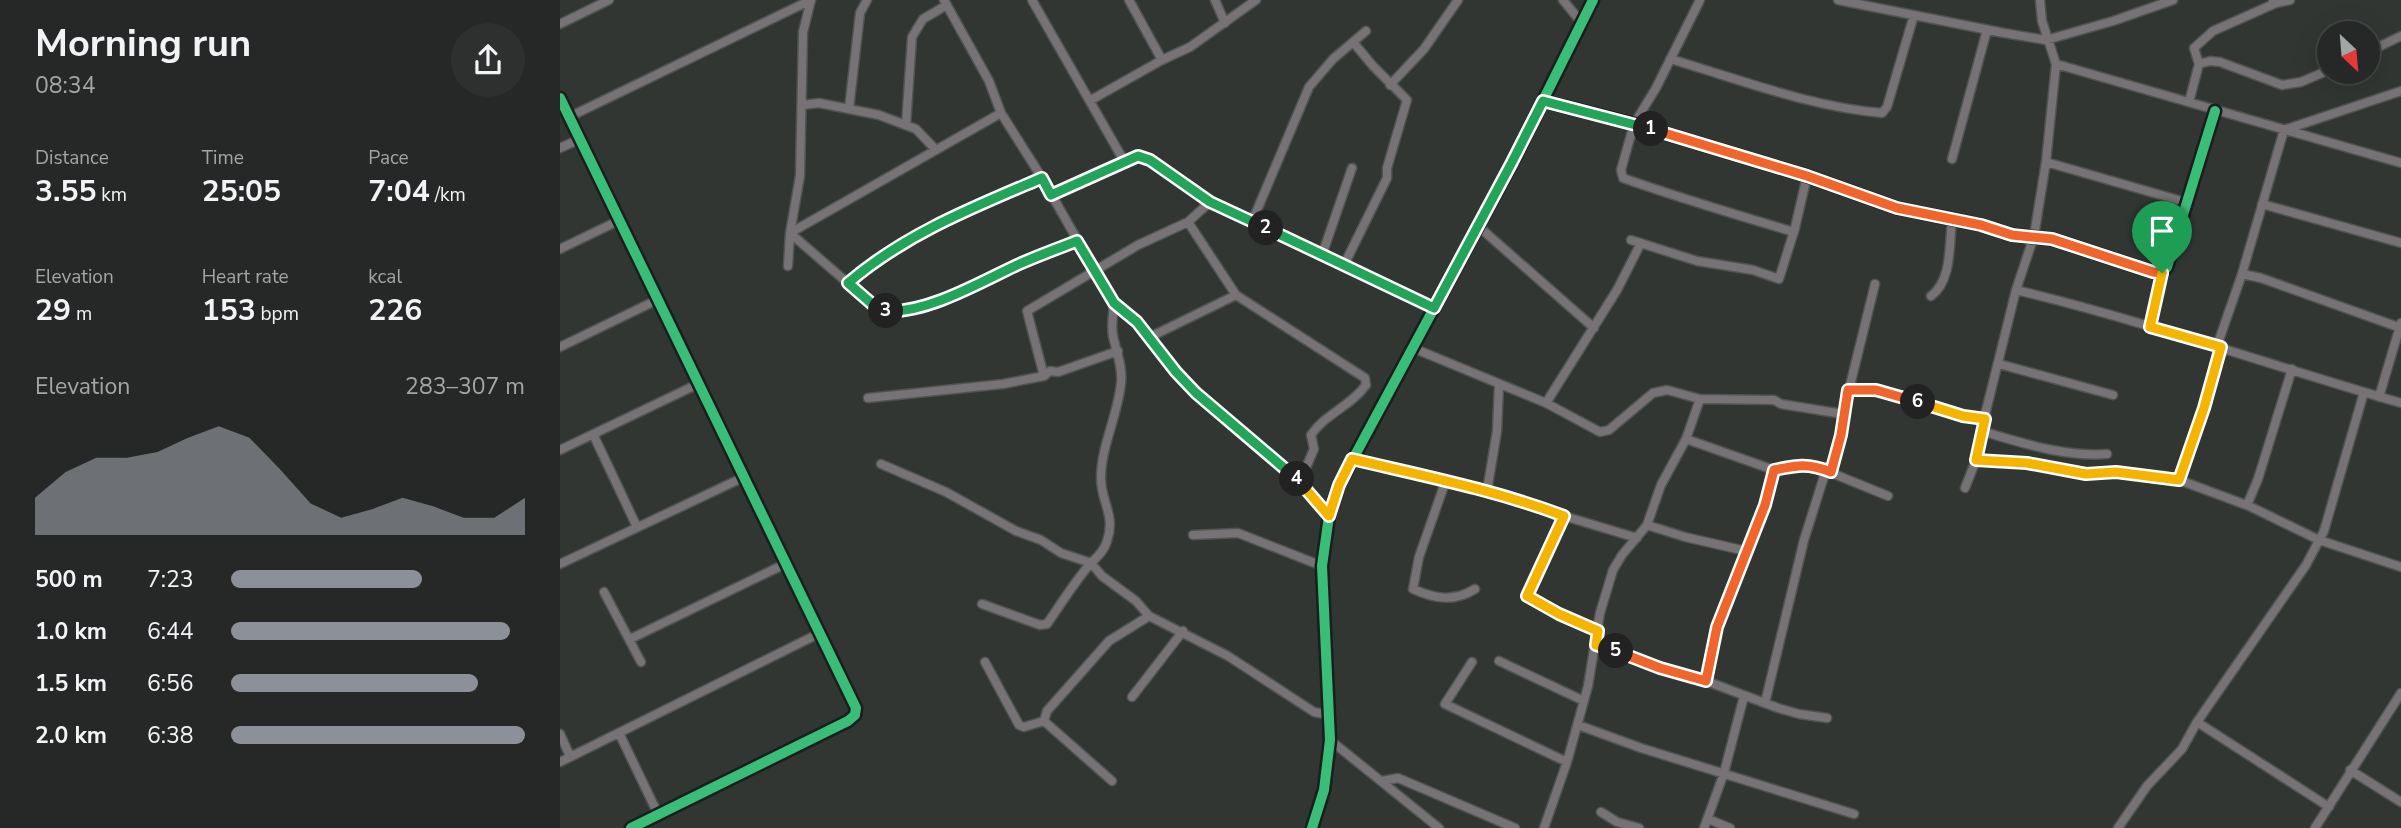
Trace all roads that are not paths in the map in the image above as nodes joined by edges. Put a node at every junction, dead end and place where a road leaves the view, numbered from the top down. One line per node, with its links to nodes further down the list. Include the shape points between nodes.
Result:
1 (609, 0): 21 (street)
2 (811, 0): 39 (street, via 803,32); 43 (street)
3 (867, 0): 40 (street, via 860,13)
4 (1032, 0): 36 (street)
5 (1129, 0): 29 (street)
6 (1215, 0): 20 (street)
7 (1256, 0): 20 (street)
8 (1458, 0): 33 (street, via 1424,50)
9 (1564, 0): 19 (street)
10 (1593, 0): 19 (street)
11 (1700, 0): 28 (street)
12 (1838, 0): 18 (street)
13 (2040, 0): 25 (street)
14 (2172, 0): 25 (street)
15 (2290, 0): 16 (street)
16 (2274, 1): 31 (street, via 2213,31 2194,48)
17 (946, 2): 42 (street); 45 (street, via 923,19 912,37)
18 (1914, 15): 22 (street); 28 (street, via 1882,113 1815,101)
19 (1581, 22): 37 (street)
20 (1225, 23): 29 (street)
21 (560, 24)
22 (1987, 30): 25 (street); 50 (street)
23 (1366, 31): 26 (street)
24 (2401, 36): 27 (street)
25 (2046, 40): 30 (street)
26 (1353, 42): 33 (street); 64 (street, via 1309,88)
27 (2380, 46)
28 (1670, 59): 44 (street)
29 (1162, 60): 36 (street)
30 (2056, 64): 38 (street); 52 (street)
31 (2199, 64): 32 (street, via 2220,62 2282,85); 38 (street)
32 (2317, 75)
33 (1391, 85): 75 (street, via 1407,100 1387,178)
34 (2401, 91): 46 (street)
35 (560, 98): 43 (street)
36 (1091, 100): 51 (street)
37 (1543, 101): 44 (street); 65 (street)
38 (2189, 102): 41 (street)
39 (802, 105): 40 (street, via 819,103); 67 (street, via 800,176)
40 (849, 110): 45 (street)
41 (2215, 111): 46 (street); 59 (street)
42 (1001, 113): 49 (street); 56 (street)
43 (569, 117): 47 (street)
44 (1634, 124): 55 (street); 66 (street, via 1621,170 1623,178)
45 (906, 125): 49 (street)
46 (2284, 130): 53 (street); 60 (street)
47 (580, 139): 48 (street); 61 (street)
48 (560, 148)
49 (935, 149): 67 (street)
50 (1952, 159)
51 (1124, 161): 57 (street); 58 (street, via 1145,157)
52 (2046, 162): 59 (street); 68 (street)
53 (2401, 163)
54 (1352, 168): 74 (street)
55 (1807, 176): 62 (street, via 1897,208); 66 (street)
56 (1042, 178): 57 (street); 80 (street, via 932,225)
57 (1051, 195): 70 (street)
58 (1210, 202): 63 (street); 64 (street)
59 (2185, 202): 78 (street)
60 (2262, 204): 72 (street); 79 (street)
61 (620, 220): 73 (street); 85 (street)
62 (1952, 221): 68 (street); 84 (street, via 1944,278 1940,290)
63 (1188, 222): 77 (street); 83 (street)
64 (1252, 222): 74 (street)
65 (1478, 226): 87 (street); 89 (street)
66 (1794, 232): 71 (street, via 1779,279)
67 (790, 233): 76 (street); 80 (street)
68 (2034, 236): 78 (street); 82 (street)
69 (1630, 240): 71 (street)
70 (1077, 241): 77 (street); 80 (street, via 952,296 899,311 879,310)
71 (1641, 243): 89 (street)
72 (2401, 243)
73 (560, 249)
74 (1322, 255): 75 (street)
75 (1344, 265): 87 (street)
76 (788, 266)
77 (1095, 272): 86 (street); 98 (street, via 1027,311)
78 (2162, 273): 90 (street)
79 (2242, 274): 88 (street); 92 (street)
80 (848, 283)
81 (1875, 284): 101 (street)
82 (2016, 290): 90 (street); 96 (street)
83 (1236, 295): 91 (street); 124 (street, via 1365,378 1360,393 1317,425 1311,435 1314,449)
84 (1931, 296)
85 (659, 299): 93 (street); 99 (street)
86 (1114, 303): 91 (street); 95 (street, via 1112,334)
87 (1434, 308): 94 (street)
88 (2400, 326): 104 (street)
89 (1594, 327): 107 (street)
90 (2150, 327): 92 (street)
91 (1150, 337): 124 (street, via 1196,393)
92 (2219, 346): 97 (street); 123 (street)
93 (560, 347)
94 (1413, 348): 100 (street); 116 (street)
95 (1118, 351): 98 (street); 137 (street, via 1121,383 1101,479 1111,525 1102,553)
96 (1999, 364): 103 (street); 110 (street)
97 (2292, 369): 102 (street); 128 (street)
98 (1044, 376): 105 (street)
99 (698, 384): 112 (street); 121 (street)
100 (1499, 384): 107 (street); 126 (street)
101 (1848, 390): 109 (street); 110 (street, via 1876,390)
102 (2364, 392): 104 (street); 135 (street)
103 (2113, 396)
104 (2379, 397): 108 (street)
105 (868, 398)
106 (1700, 399): 107 (street, via 1661,390 1600,432); 109 (street, via 1774,400); 113 (street)
107 (1546, 403)
108 (2401, 403)
109 (1843, 414): 120 (street)
110 (1985, 419): 111 (street)
111 (1981, 431): 115 (street, via 2046,450); 117 (street)
112 (593, 434): 114 (street); 132 (street)
113 (1686, 439): 119 (street); 131 (street, via 1661,485)
114 (560, 450)
115 (2107, 454)
116 (1352, 459): 122 (street); 129 (street)
117 (1976, 460): 123 (street); 125 (street)
118 (881, 464): 137 (street, via 946,492 1061,553)
119 (1774, 470): 120 (street, via 1800,464); 136 (street)
120 (1828, 471): 127 (street); 160 (street, via 1804,540)
121 (744, 477): 132 (street); 139 (street)
122 (1446, 480): 126 (street); 142 (street, via 1419,557 1413,589 1454,598)
123 (2179, 480): 128 (street)
124 (1300, 482): 129 (street)
125 (1965, 488)
126 (1487, 491): 130 (street)
127 (1888, 496)
128 (2247, 506): 135 (street)
129 (1329, 516): 140 (street)
130 (1564, 516): 134 (street); 147 (street, via 1527,596)
131 (1647, 525): 134 (street); 136 (street)
132 (637, 527): 138 (street)
133 (1193, 535): 140 (street, via 1238,533)
134 (1637, 538): 147 (street, via 1612,570)
135 (2319, 541): 141 (street); 164 (street)
136 (1746, 551): 155 (street, via 1717,627)
137 (1091, 563): 144 (street, via 1047,624); 145 (street)
138 (560, 564)
139 (785, 564): 148 (street); 149 (street)
140 (1322, 566): 161 (street)
141 (2401, 567)
142 (1475, 589)
143 (604, 592): 149 (street)
144 (982, 604)
145 (1149, 616): 146 (street); 163 (street, via 1109,641 1047,711)
146 (1183, 631): 158 (street); 161 (street, via 1314,712)
147 (1598, 631): 150 (street)
148 (820, 634): 166 (street); 179 (street, via 856,708 855,715)
149 (629, 639): 152 (street)
150 (1596, 645): 155 (street); 159 (street)
151 (1499, 661): 159 (street)
152 (641, 662)
153 (985, 662): 163 (street, via 1019,724 1024,727)
154 (1472, 662): 171 (street, via 1446,704)
155 (1706, 681): 157 (street)
156 (2401, 693): 172 (street)
157 (1745, 696): 160 (street); 173 (street)
158 (1132, 697)
159 (1584, 701): 165 (street)
160 (1765, 703): 162 (street)
161 (1329, 715): 168 (street)
162 (1827, 718)
163 (1044, 721): 174 (street)
164 (2197, 722): 177 (street); 190 (street, via 2182,749 2147,786)
165 (1578, 725): 171 (street); 173 (street)
166 (619, 733): 169 (street); 179 (street)
167 (560, 734): 169 (street)
168 (1330, 740): 175 (street); 183 (street, via 1324,790)
169 (570, 756): 170 (street)
170 (560, 762)
171 (1567, 762): 186 (street)
172 (2350, 770): 176 (street); 177 (street)
173 (1724, 773): 180 (street); 181 (street)
174 (1112, 781)
175 (1382, 781): 184 (street); 185 (street, via 1398,778)
176 (2401, 802)
177 (2329, 807): 191 (street)
178 (1601, 812): 187 (street)
179 (658, 814): 182 (street)
180 (1853, 814)
181 (1708, 819): 188 (street); 189 (street)
182 (631, 828)
183 (1312, 828)
184 (1439, 828)
185 (1515, 828)
186 (1544, 828)
187 (1639, 828)
188 (1704, 828)
189 (1730, 828)
190 (2118, 828)
191 (2315, 828)

